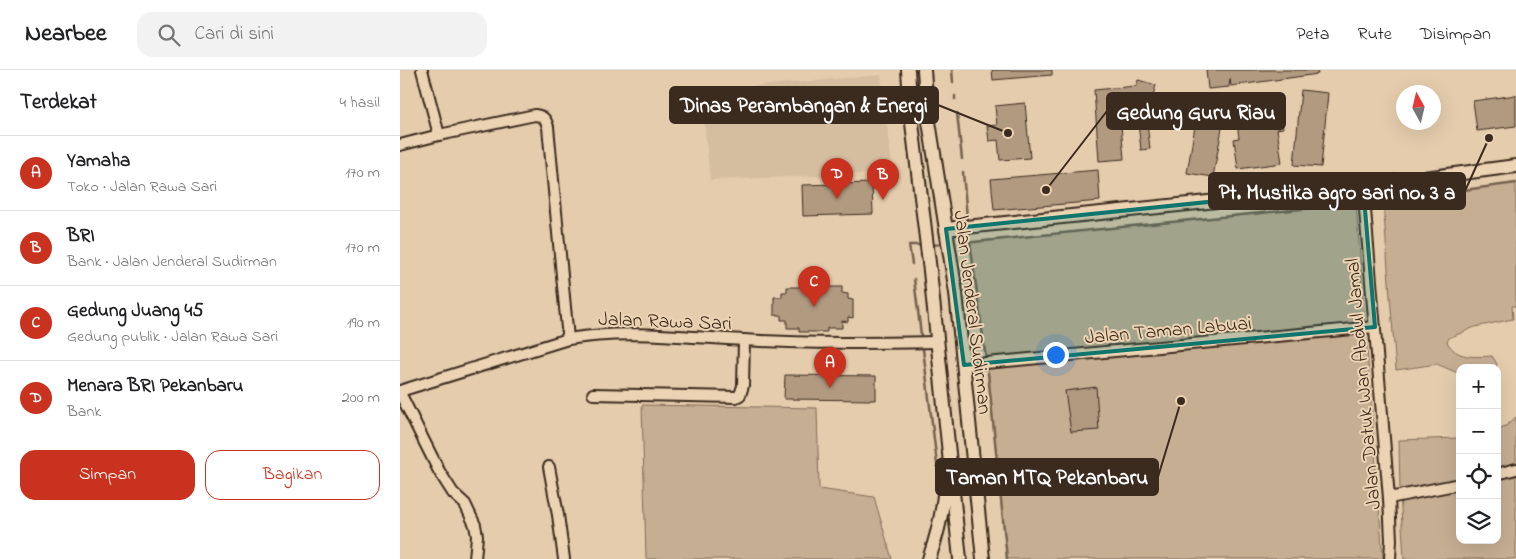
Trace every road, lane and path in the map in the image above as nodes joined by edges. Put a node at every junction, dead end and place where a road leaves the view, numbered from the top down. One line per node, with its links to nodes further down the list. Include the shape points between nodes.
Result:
1 (422, 70): 4 (street)
2 (908, 70): 12 (main road, Jalan Jenderal Sudirman)
3 (924, 70): 8 (main road, Jalan Jenderal Sudirman)
4 (439, 135): 5 (street); 10 (street, via 535,115 544,118 548,127)
5 (400, 145)
6 (1516, 166): 7 (main road)
7 (1363, 186): 8 (main road); 9 (street, Jalan Datuk Wan Abdul Jamal)
8 (946, 229): 13 (main road, Jalan Jenderal Sudirman)
9 (1375, 327): 13 (street, Jalan Taman Labuai); 21 (street, Jalan Datuk Wan Abdul Jamal)
10 (568, 339): 11 (street, Jalan Rawa Sari, via 626,333); 14 (street, Jalan Rawa Sari)
11 (744, 340): 12 (street, Jalan Rawa Sari); 15 (street, via 743,386 736,397)
12 (938, 342): 16 (main road, Jalan Jenderal Sudirman)
13 (964, 366): 26 (main road, Jalan Jenderal Sudirman)
14 (400, 392): 22 (street, via 439,471 465,504 475,525)
15 (593, 394)
16 (948, 435): 24 (main road, via 944,498); 25 (main road, Jalan Jenderal Sudirman)
17 (549, 467): 23 (street)
18 (1516, 469): 19 (street)
19 (1501, 473)
20 (1456, 485): 21 (street)
21 (1389, 498): 27 (street, Jalan Datuk Wan Abdul Jamal)
22 (476, 559)
23 (564, 559)
24 (929, 559)
25 (960, 559)
26 (983, 559)
27 (1390, 559)

